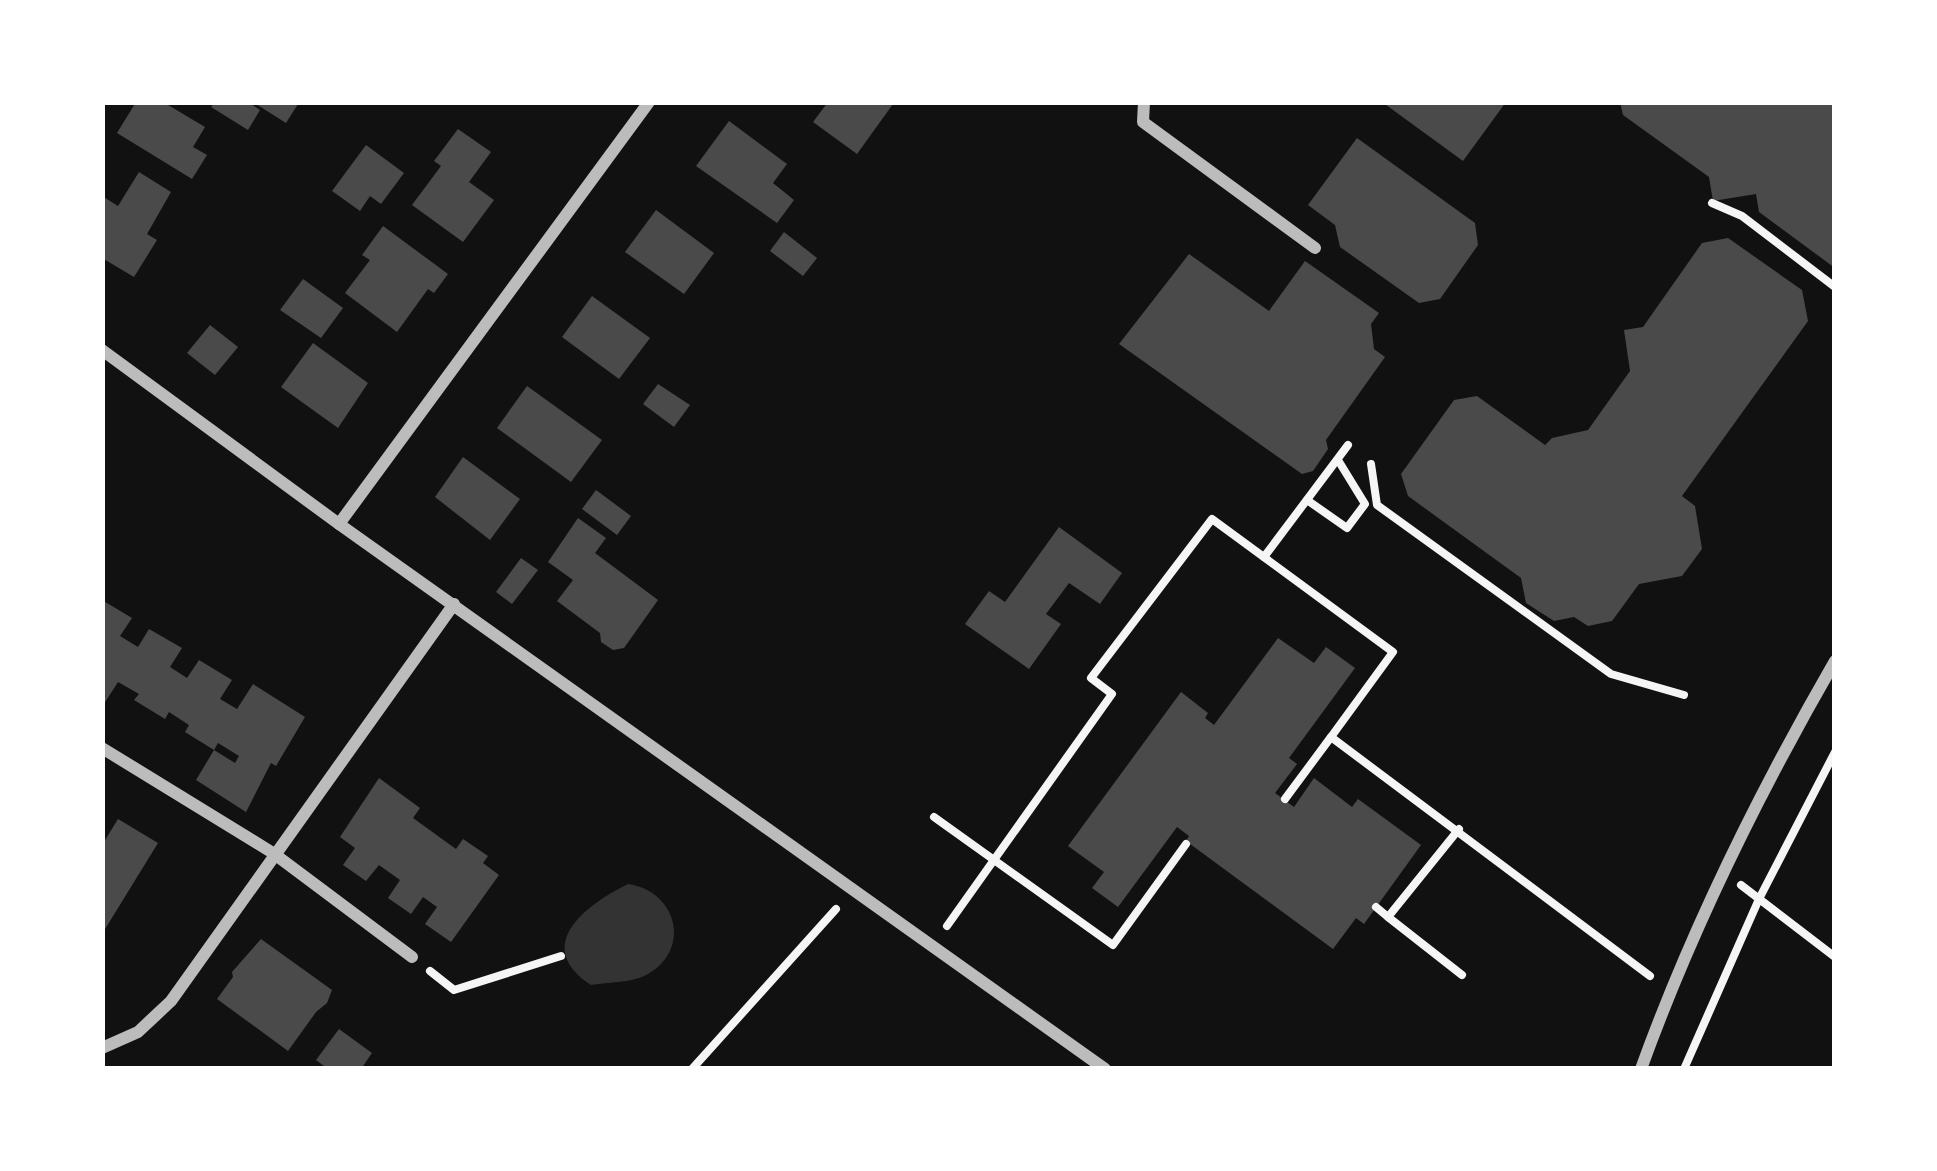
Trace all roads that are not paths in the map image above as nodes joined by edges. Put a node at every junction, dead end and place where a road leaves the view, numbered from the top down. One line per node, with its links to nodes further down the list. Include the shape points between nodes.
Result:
1 (649, 102): 5 (street)
2 (1144, 102): 3 (street, via 1143,122)
3 (1315, 248)
4 (102, 350): 5 (street)
5 (339, 524): 6 (street)
6 (454, 604): 9 (street); 12 (street)
7 (1835, 661): 13 (street, via 1777,763)
8 (102, 748): 9 (street)
9 (273, 853): 10 (street); 11 (street, via 171,1001 138,1032)
10 (412, 957)
11 (102, 1048)
12 (1105, 1069)
13 (1641, 1069)

